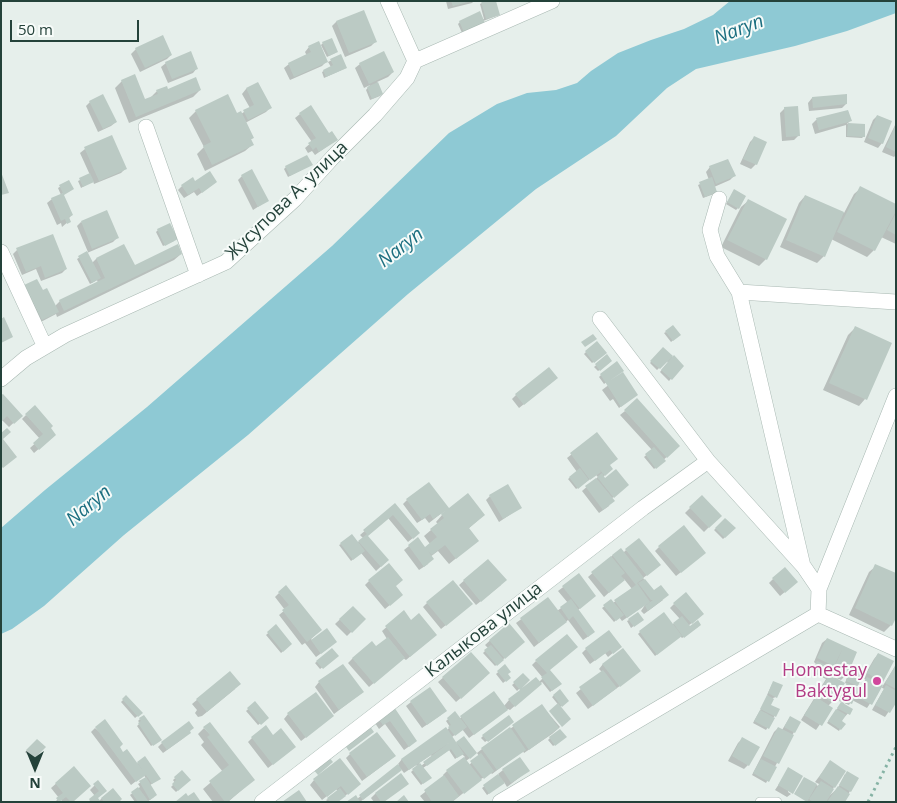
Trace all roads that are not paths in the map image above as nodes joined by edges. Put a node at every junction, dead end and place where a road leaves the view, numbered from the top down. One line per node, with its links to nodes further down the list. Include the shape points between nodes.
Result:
1 (388, 1): 3 (street)
2 (552, 1): 3 (street)
3 (415, 61): 7 (street, Жусупова А. улица, via 407,78 375,115 295,199 226,262)
4 (146, 127): 7 (street)
5 (719, 198): 8 (street, via 710,230 717,256)
6 (1, 252): 11 (street)
7 (198, 275): 11 (street, Жусупова А. улица)
8 (739, 292): 9 (street); 15 (street)
9 (896, 302)
10 (600, 319): 14 (street)
11 (45, 347): 12 (street, Жусупова А. улица)
12 (1, 379)
13 (896, 396): 16 (street)
14 (708, 461): 15 (street); 19 (street, Калыкова улица)
15 (804, 567): 16 (street)
16 (819, 589): 17 (street)
17 (818, 614): 18 (street); 20 (street)
18 (896, 649)
19 (262, 802)
20 (500, 802)
21 (760, 802): 22 (lane)
22 (777, 802)

